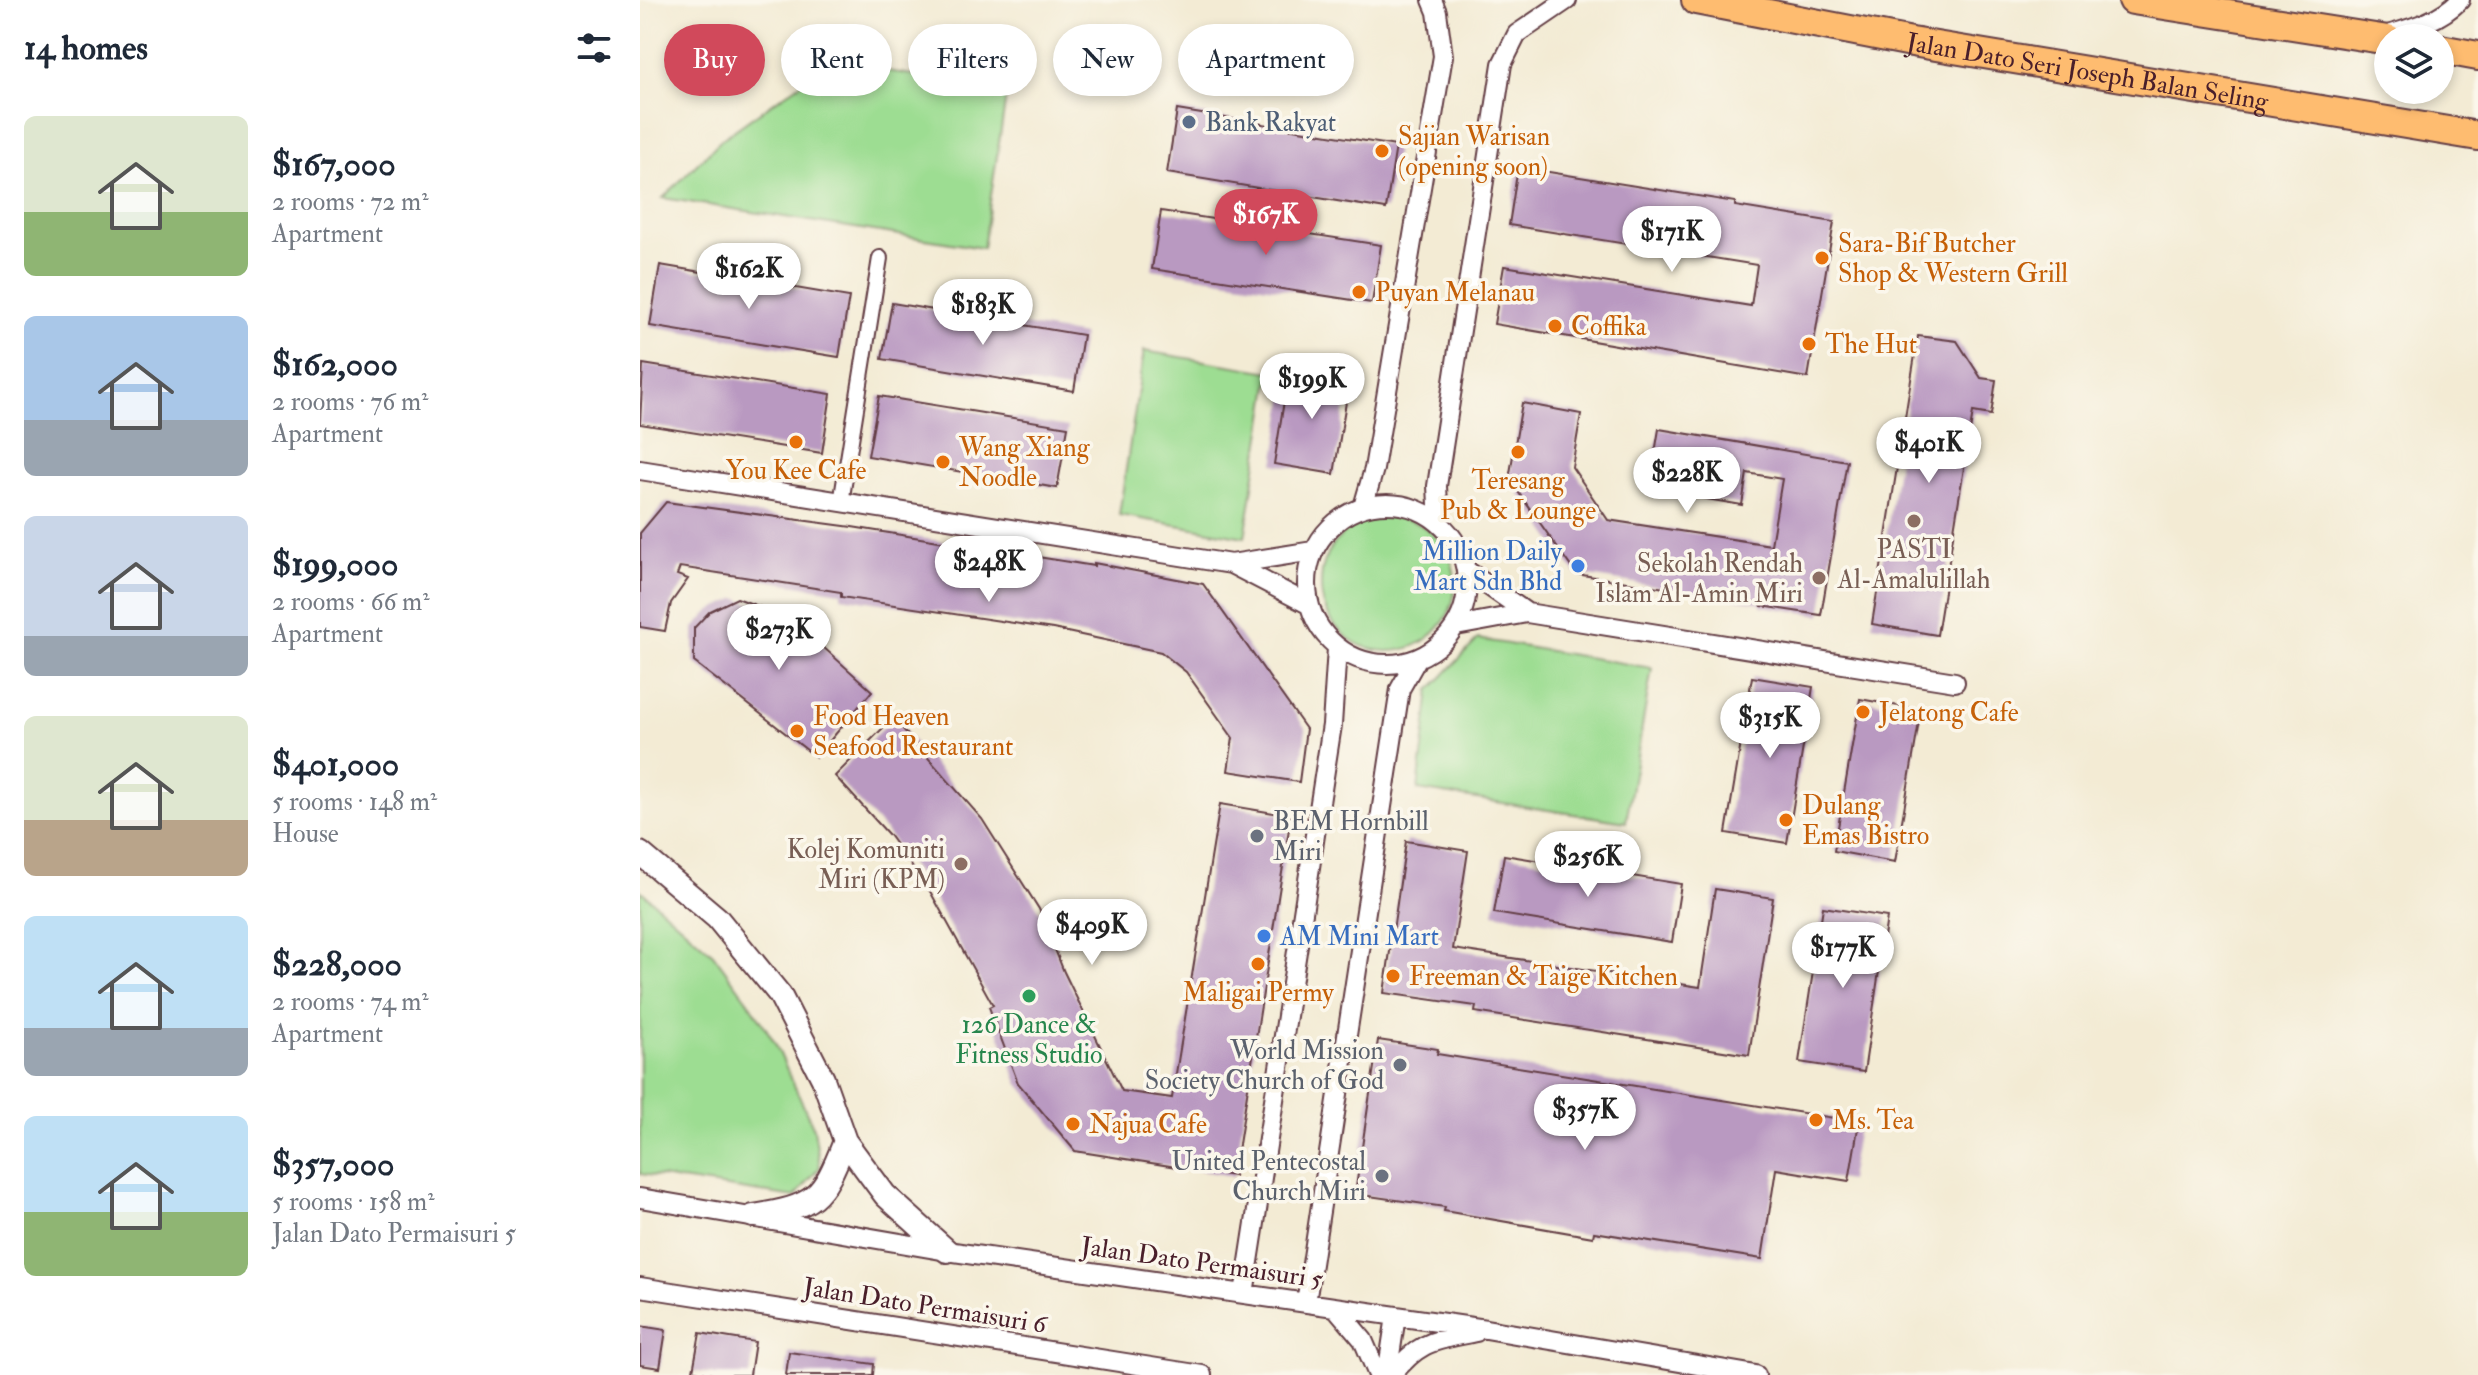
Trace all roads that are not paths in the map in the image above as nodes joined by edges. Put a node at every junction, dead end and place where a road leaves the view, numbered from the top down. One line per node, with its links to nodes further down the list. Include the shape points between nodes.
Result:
1 (1432, 0): 14 (street, via 1443,56 1374,469)
2 (1567, 0): 15 (street, via 1517,34 1502,64 1437,486)
3 (1696, 0): 10 (main road, Jalan Dato Seri Joseph Balan Seling, via 1927,45)
4 (2133, 0): 7 (main road)
5 (2460, 0): 6 (street)
6 (2426, 24)
7 (2374, 38)
8 (2454, 52): 9 (main road)
9 (2478, 56)
10 (2478, 136)
11 (880, 258): 13 (street)
12 (640, 470): 13 (street)
13 (841, 503): 17 (street)
14 (1363, 507): 15 (street, via 1416,509); 16 (street, via 1342,517)
15 (1439, 523): 18 (street)
16 (1313, 551): 17 (street); 19 (street, via 1306,577)
17 (1231, 564): 19 (street)
18 (1466, 570): 20 (street); 21 (street, via 1464,608)
19 (1308, 604): 22 (street, via 1318,628)
20 (1527, 613): 21 (street); 24 (street)
21 (1456, 626): 23 (street, via 1439,646)
22 (1337, 648): 23 (street, via 1362,661 1389,665); 31 (street, via 1332,725)
23 (1417, 659): 32 (street, via 1400,689)
24 (1955, 682)
25 (640, 853): 26 (street, via 717,918 780,995 823,1079)
26 (845, 1141): 28 (street, via 816,1198 795,1209); 29 (street, via 885,1195)
27 (640, 1198): 28 (street, Jalan Dato Permaisuri 5)
28 (753, 1216): 29 (street, Jalan Dato Permaisuri 5)
29 (947, 1251): 31 (street, Jalan Dato Permaisuri 5)
30 (640, 1287): 36 (street, Jalan Dato Permaisuri 6)
31 (1244, 1294): 32 (street, Jalan Dato Permaisuri 5)
32 (1306, 1303): 33 (street, Jalan Dato Permaisuri 5)
33 (1336, 1308): 34 (street, Jalan Dato Permaisuri 5); 37 (street, via 1363,1340)
34 (1396, 1316): 35 (street, Jalan Dato Permaisuri 5); 38 (street)
35 (1486, 1329): 38 (street, via 1424,1344); 39 (street, Jalan Dato Permaisuri 5)
36 (1202, 1375)
37 (1378, 1375)
38 (1390, 1375)
39 (1756, 1375)

